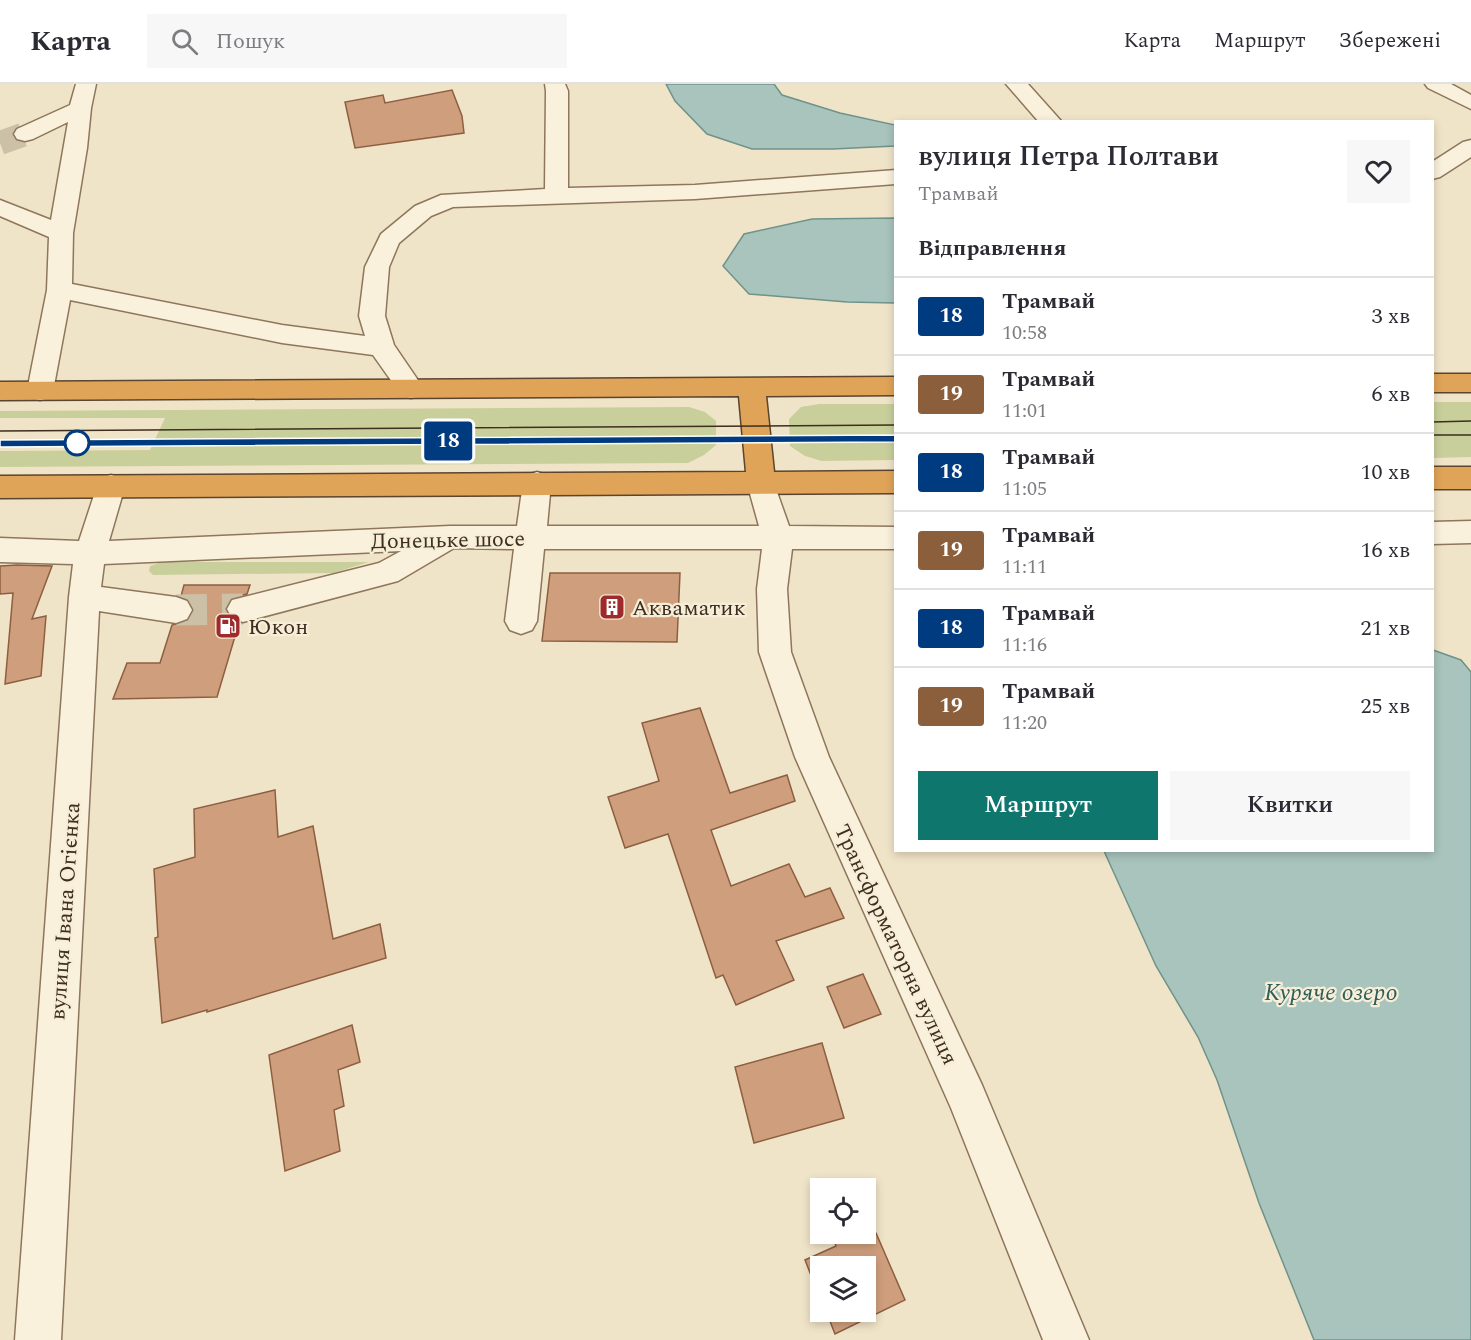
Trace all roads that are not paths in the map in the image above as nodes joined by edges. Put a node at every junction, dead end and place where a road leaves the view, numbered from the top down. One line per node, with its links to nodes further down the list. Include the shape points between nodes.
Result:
1 (87, 84): 6 (street)
2 (555, 84): 12 (street)
3 (1016, 84): 7 (street)
4 (1435, 84): 5 (street)
5 (1471, 103)
6 (80, 108): 8 (street); 14 (street)
7 (1042, 118)
8 (25, 134)
9 (1471, 147): 10 (street)
10 (1434, 171)
11 (894, 177): 12 (street, via 695,192)
12 (556, 195): 16 (street, via 449,201 423,211 388,239 377,267 372,316)
13 (0, 207): 14 (street)
14 (61, 232): 15 (street)
15 (59, 290): 16 (street, via 282,334); 23 (street)
16 (381, 347): 21 (street)
17 (1434, 383): 18 (highway)
18 (1471, 383)
19 (752, 386): 20 (highway); 21 (highway); 28 (highway)
20 (894, 386)
21 (411, 389): 23 (highway)
22 (0, 391): 23 (highway)
23 (40, 391)
24 (1434, 478): 25 (highway)
25 (1471, 478)
26 (894, 482): 28 (highway)
27 (537, 483): 28 (highway); 30 (highway); 34 (street)
28 (761, 483): 35 (street)
29 (0, 486): 30 (highway)
30 (111, 486): 38 (street, вулиця Івана Огієнка)
31 (1471, 532): 32 (street)
32 (1434, 533)
33 (450, 537): 34 (street, Донецьке шосе); 38 (street, Донецьке шосе); 40 (street, via 387,573)
34 (532, 537): 35 (street, Донецьке шосе); 42 (street)
35 (778, 538): 36 (street, Донецьке шосе); 44 (street, Трансформаторна вулиця, via 772,589 775,652 812,757 968,1098)
36 (894, 538)
37 (0, 550): 38 (street, Донецьке шосе)
38 (90, 553): 39 (street, вулиця Івана Огієнка)
39 (84, 597): 41 (street); 43 (street, вулиця Івана Огієнка)
40 (243, 609)
41 (176, 610)
42 (521, 621)
43 (38, 1340)
44 (1066, 1340)

